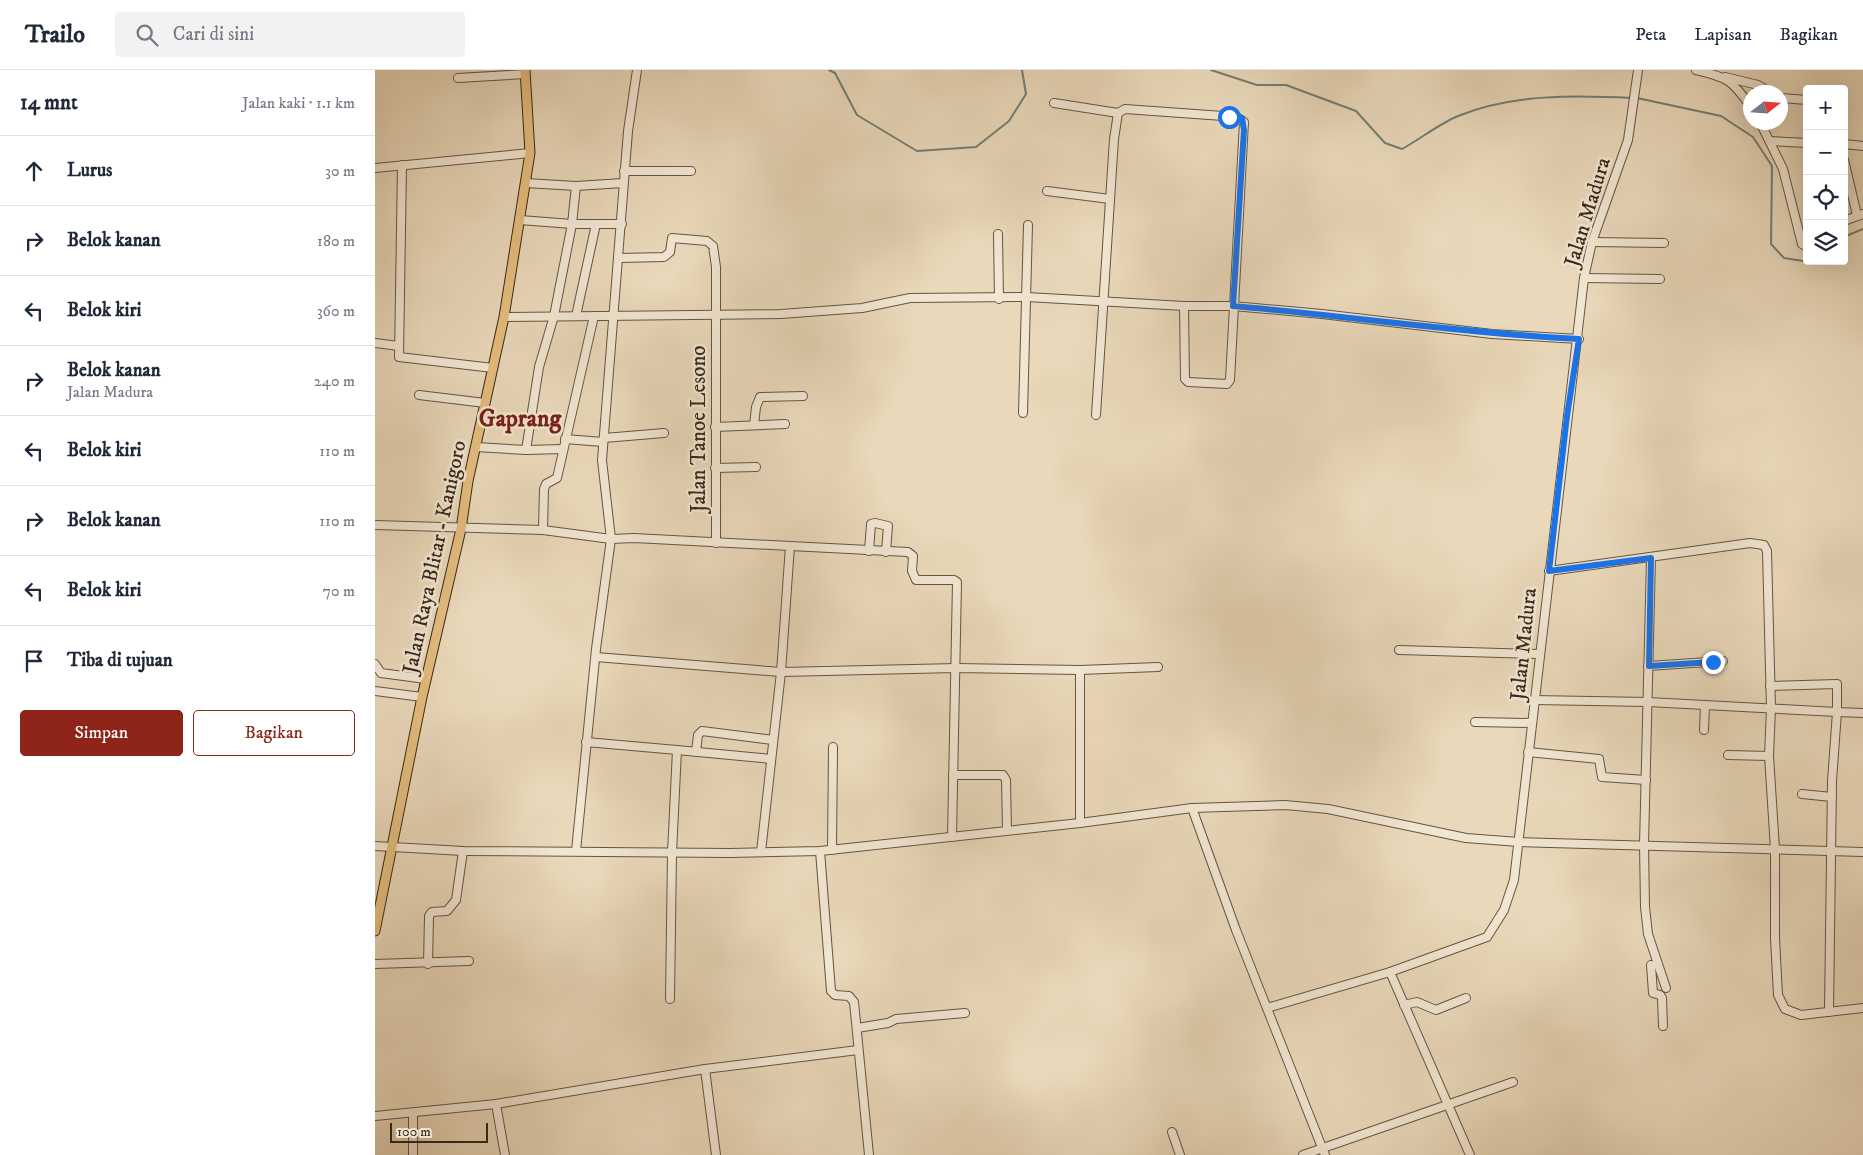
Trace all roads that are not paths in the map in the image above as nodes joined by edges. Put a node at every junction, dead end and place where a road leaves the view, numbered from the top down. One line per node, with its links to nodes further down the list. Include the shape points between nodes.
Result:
1 (637, 70): 23 (street)
2 (1638, 70): 38 (street, Jalan Madura, via 1629,140)
3 (1696, 70): 5 (street)
4 (525, 72): 7 (street); 19 (main road, Jalan Raya Blitar - Kanigoro)
5 (1710, 72): 6 (street)
6 (1723, 77): 8 (street); 9 (street, via 1732,82)
7 (458, 78)
8 (1759, 85)
9 (1743, 96)
10 (1788, 99): 11 (street)
11 (1803, 100)
12 (1054, 103): 13 (street)
13 (1118, 113): 29 (street); 48 (street, via 1135,108 1237,117 1244,122)
14 (1764, 130): 15 (street)
15 (1770, 141): 16 (street); 40 (street, via 1783,169)
16 (1803, 143)
17 (1848, 144): 18 (street)
18 (1863, 146)
19 (530, 153): 20 (street); 25 (main road, Jalan Raya Blitar - Kanigoro)
20 (402, 165): 21 (street); 57 (street)
21 (375, 168)
22 (691, 170): 23 (street)
23 (624, 171): 26 (street)
24 (1848, 174): 30 (street)
25 (526, 183): 27 (street); 31 (main road, Jalan Raya Blitar - Kanigoro)
26 (623, 183): 27 (street); 35 (street)
27 (576, 186): 33 (street)
28 (1047, 191): 29 (street)
29 (1110, 199): 46 (street)
30 (1860, 215): 32 (street)
31 (520, 220): 33 (street); 54 (main road, Jalan Raya Blitar - Kanigoro)
32 (1847, 220)
33 (573, 224): 34 (street); 50 (street)
34 (596, 224): 35 (street); 51 (street)
35 (622, 224): 41 (street)
36 (1028, 226): 44 (street)
37 (998, 234): 45 (street)
38 (1592, 242): 39 (street); 42 (street, Jalan Madura)
39 (1664, 243)
40 (1803, 245)
41 (619, 258): 49 (street, Jalan Tanoe Lesono, via 664,257 671,252 672,238 709,242 714,250 716,267); 53 (street)
42 (1584, 278): 43 (street); 55 (street, Jalan Madura)
43 (1659, 280)
44 (1027, 297): 45 (street); 46 (street); 62 (street)
45 (999, 299): 49 (street, via 910,298 862,308)
46 (1103, 301): 47 (street); 63 (street)
47 (1184, 306): 48 (street); 48 (street, via 1185,379 1188,382 1225,384 1230,380)
48 (1233, 306): 55 (street, via 1483,333)
49 (717, 315): 53 (street); 66 (street, Jalan Tanoe Lesono)
50 (554, 316): 51 (street); 54 (street); 72 (street, via 539,367)
51 (576, 316): 52 (street)
52 (594, 316): 53 (street); 68 (street)
53 (614, 317): 69 (street)
54 (504, 318): 58 (main road, Jalan Raya Blitar - Kanigoro)
55 (1579, 339): 84 (street, Jalan Madura)
56 (375, 343): 57 (street)
57 (399, 346): 58 (street, via 401,358)
58 (493, 368): 61 (main road, Jalan Raya Blitar - Kanigoro)
59 (419, 395): 61 (street)
60 (803, 396): 65 (street, via 760,397)
61 (485, 403): 70 (main road, Jalan Raya Blitar - Kanigoro)
62 (1023, 413)
63 (1096, 415)
64 (785, 424): 65 (street)
65 (754, 425): 66 (street)
66 (715, 426): 74 (street, Jalan Tanoe Lesono)
67 (664, 433): 69 (street)
68 (565, 439): 69 (street); 71 (street)
69 (604, 440): 78 (street, via 602,460)
70 (476, 447): 72 (street); 76 (main road, Jalan Raya Blitar - Kanigoro)
71 (563, 449): 72 (street); 77 (street, via 556,479 544,488)
72 (526, 450)
73 (756, 467): 74 (street)
74 (715, 468): 79 (street, Jalan Tanoe Lesono)
75 (375, 525): 76 (street)
76 (461, 529): 77 (street); 95 (main road, Jalan Raya Blitar - Kanigoro)
77 (543, 530): 78 (street)
78 (611, 539): 79 (street); 87 (street)
79 (716, 543): 80 (street)
80 (790, 546): 81 (street); 94 (street)
81 (869, 550): 82 (street); 82 (street, via 871,524 875,523 888,526)
82 (886, 552): 92 (street, via 911,554 916,580 957,582)
83 (1651, 558): 84 (street); 90 (street); 96 (street, via 1750,543 1764,545 1767,551)
84 (1549, 571): 86 (street, Jalan Madura)
85 (1399, 650): 86 (street)
86 (1539, 654): 99 (street, Jalan Madura)
87 (596, 657): 94 (street); 109 (street)
88 (1723, 661): 90 (street)
89 (375, 664): 95 (street, via 381,673)
90 (1649, 666): 100 (street)
91 (1158, 667): 93 (street)
92 (957, 668): 93 (street); 94 (street); 117 (street)
93 (1080, 670): 122 (street)
94 (781, 672): 108 (street)
95 (426, 679): 98 (main road, Jalan Raya Blitar - Kanigoro)
96 (1770, 686): 102 (street); 103 (street, via 1837,684)
97 (375, 691): 98 (street)
98 (422, 697): 128 (main road, Jalan Raya Blitar - Kanigoro)
99 (1534, 700): 100 (street); 106 (street, Jalan Madura)
100 (1648, 702): 101 (street); 118 (street)
101 (1705, 705): 102 (street); 107 (street)
102 (1771, 708): 103 (street); 115 (street)
103 (1837, 712): 104 (street); 120 (street)
104 (1863, 713)
105 (1475, 722): 106 (street)
106 (1531, 723): 113 (street, Jalan Madura)
107 (1704, 730)
108 (773, 740): 112 (street, via 702,731 698,735); 116 (street)
109 (586, 742): 111 (street); 132 (street)
110 (833, 747): 130 (street)
111 (677, 750): 112 (street); 137 (street)
112 (696, 752): 116 (street)
113 (1528, 752): 118 (street, via 1599,759 1602,777); 125 (street, Jalan Madura)
114 (1728, 755): 115 (street)
115 (1769, 756): 129 (street)
116 (771, 759): 135 (street)
117 (953, 774): 123 (street, via 1003,775 1006,780); 124 (street)
118 (1646, 780): 126 (street)
119 (1802, 794): 120 (street)
120 (1832, 798): 134 (street)
121 (1192, 808): 122 (street); 125 (street, via 1285,805 1329,809 1466,838); 148 (street)
122 (1081, 824): 123 (street)
123 (1007, 830): 124 (street)
124 (953, 837): 130 (street)
125 (1519, 842): 126 (street); 143 (street, Jalan Madura, via 1504,910 1487,937)
126 (1644, 845): 129 (street); 144 (street, via 1649,934)
127 (375, 846): 128 (street)
128 (392, 846): 131 (street); 138 (main road, Jalan Raya Blitar - Kanigoro)
129 (1775, 849): 134 (street); 150 (street, via 1775,938 1780,1002 1786,1010 1801,1015)
130 (832, 850): 133 (street)
131 (463, 851): 132 (street); 141 (street, via 454,902 447,911 432,912 429,916)
132 (576, 851): 137 (street)
133 (819, 851): 135 (street); 153 (street, via 831,991 835,996 848,995 853,999)
134 (1832, 851): 136 (street); 150 (street)
135 (761, 852): 137 (street)
136 (1863, 852)
137 (672, 853): 146 (street)
138 (375, 931)
139 (469, 961): 141 (street)
140 (375, 964): 141 (street)
141 (428, 964)
142 (1651, 965): 152 (street, via 1653,993 1662,998)
143 (1390, 972): 147 (street); 148 (street, Jalan Madura)
144 (1666, 988)
145 (1466, 998): 147 (street, via 1436,1010 1417,1002)
146 (670, 999)
147 (1404, 1005): 158 (street)
148 (1267, 1008): 162 (street)
149 (1863, 1008): 150 (street)
150 (1829, 1012)
151 (965, 1013): 153 (street, via 896,1019 888,1024)
152 (1663, 1026)
153 (857, 1028): 154 (street)
154 (858, 1050): 155 (street); 166 (street)
155 (705, 1069): 157 (street); 165 (street)
156 (1513, 1082): 158 (street)
157 (496, 1104): 159 (street); 164 (street)
158 (1447, 1106): 162 (street); 169 (street)
159 (413, 1113): 160 (street); 163 (street)
160 (375, 1116)
161 (1172, 1132): 167 (street)
162 (1324, 1152): 168 (street)
163 (413, 1155)
164 (505, 1155)
165 (715, 1155)
166 (869, 1155)
167 (1180, 1155)
168 (1303, 1155)
169 (1470, 1155)

